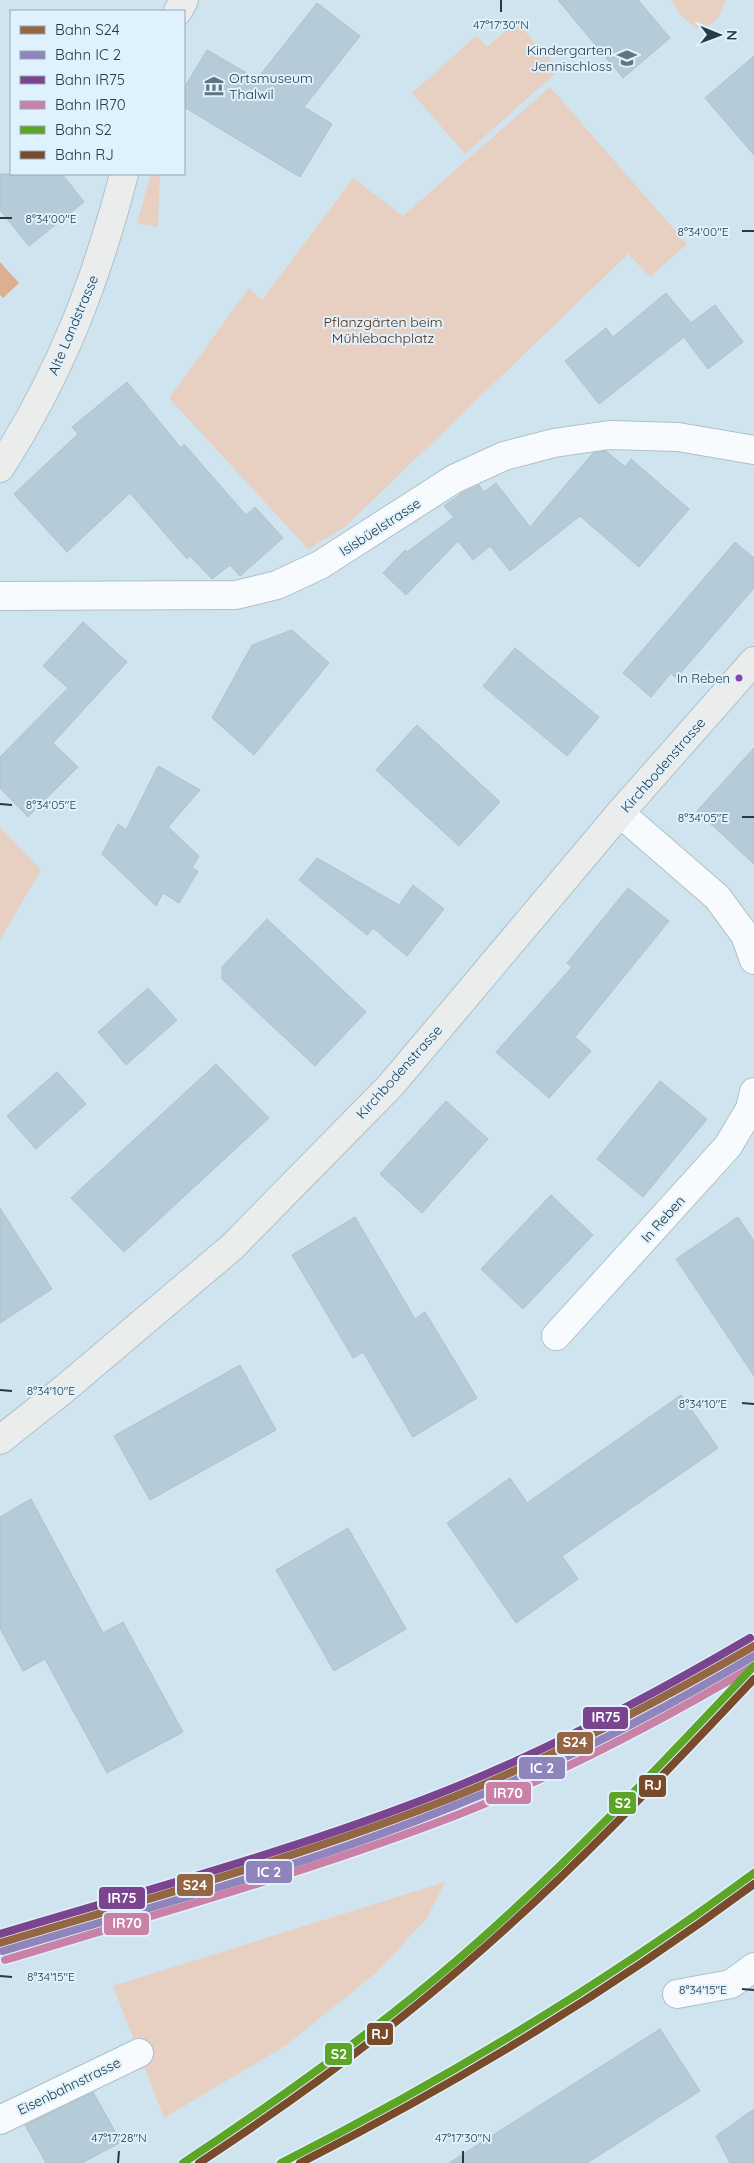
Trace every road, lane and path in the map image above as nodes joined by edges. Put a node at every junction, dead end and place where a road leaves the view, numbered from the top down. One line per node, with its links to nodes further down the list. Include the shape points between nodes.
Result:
1 (124, 175): 3 (street, Alte Landstrasse, via 89,293 31,419)
2 (754, 450): 4 (street, Isisbüelstrasse, via 678,437 609,434 554,443 504,456 454,480 320,565 277,585 236,595)
3 (0, 468)
4 (0, 596)
5 (754, 661): 6 (street, Kirchbodenstrasse)
6 (620, 813): 7 (street, via 717,897 745,935); 10 (street, Kirchbodenstrasse, via 391,1085 252,1226)
7 (754, 960)
8 (754, 1092): 9 (street, In Reben, via 750,1109 728,1146)
9 (556, 1336)
10 (0, 1440)
11 (754, 1967): 12 (street, via 731,1984)
12 (677, 1994)
13 (139, 2053): 14 (street, Eisenbahnstrasse)
14 (0, 2120)

